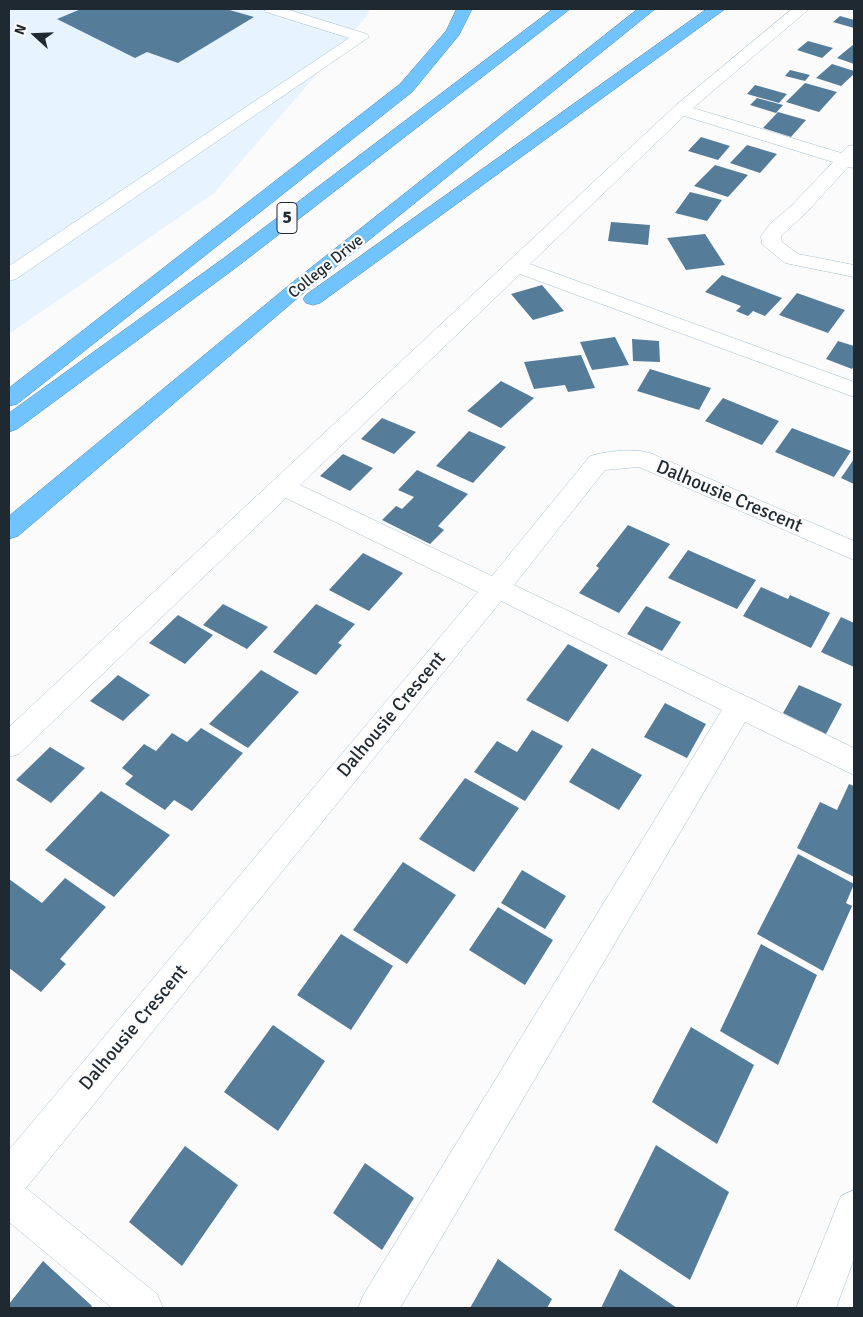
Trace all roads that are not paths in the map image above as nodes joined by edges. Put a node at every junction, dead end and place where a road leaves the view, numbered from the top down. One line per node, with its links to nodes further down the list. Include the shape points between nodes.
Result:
1 (271, 9): 11 (street, via 362,37)
2 (464, 9): 13 (highway, via 452,32 406,88)
3 (562, 9): 15 (highway, 5, via 231,262)
4 (647, 9): 14 (highway, College Drive, via 300,286)
5 (717, 9): 14 (highway)
6 (801, 9): 7 (street)
7 (681, 110): 8 (street); 9 (street)
8 (851, 158): 10 (street, via 771,236 778,251 792,259)
9 (517, 266): 12 (street); 16 (street)
10 (854, 271)
11 (9, 275)
12 (854, 390)
13 (9, 399)
14 (139, 423): 17 (highway, College Drive)
15 (9, 424)
16 (284, 487): 19 (street); 21 (street)
17 (9, 530)
18 (854, 551): 19 (street, Dalhousie Crescent, via 642,459 598,462)
19 (496, 589): 20 (street); 23 (street, Dalhousie Crescent)
20 (739, 707): 22 (street); 27 (street)
21 (9, 745)
22 (854, 762)
23 (9, 1179)
24 (9, 1198): 26 (street)
25 (854, 1209): 28 (street)
26 (143, 1308)
27 (378, 1308)
28 (816, 1308)

